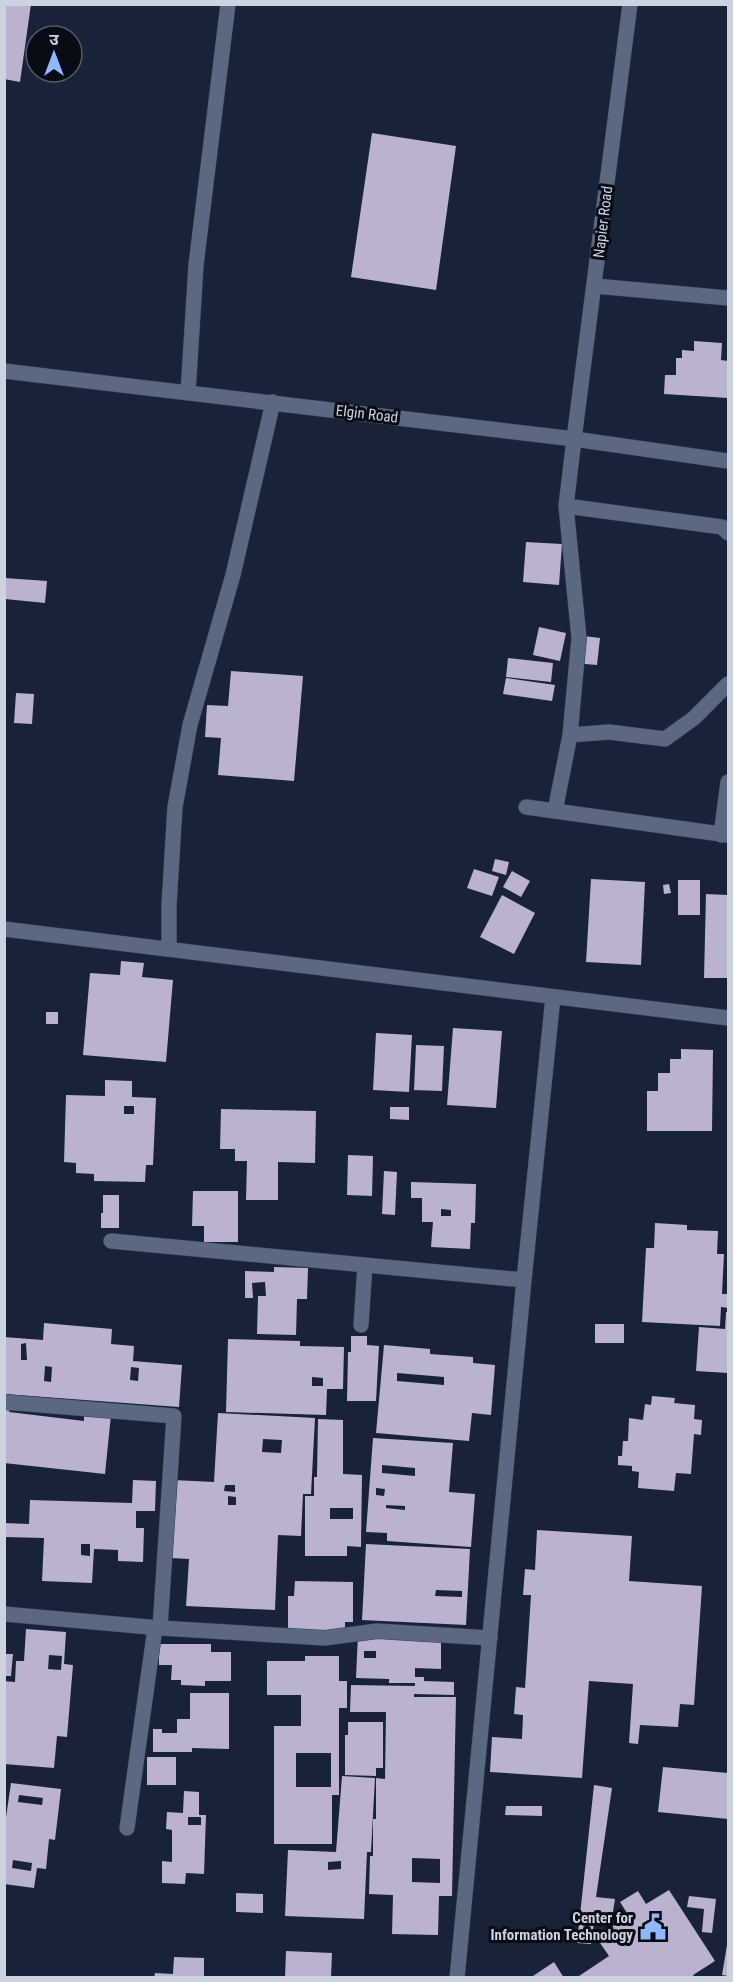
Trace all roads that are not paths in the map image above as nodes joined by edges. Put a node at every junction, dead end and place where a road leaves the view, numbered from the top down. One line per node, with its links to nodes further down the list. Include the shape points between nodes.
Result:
1 (228, 4): 6 (street, via 196,265)
2 (630, 4): 3 (street, Napier Road)
3 (595, 286): 4 (street); 8 (street, Napier Road)
4 (729, 298)
5 (4, 370): 6 (street, Elgin Road)
6 (188, 393): 7 (street, Elgin Road)
7 (273, 402): 8 (street, Elgin Road); 19 (street, via 234,575 190,725 175,807)
8 (574, 439): 9 (street, Elgin Road); 10 (street, Napier Road)
9 (729, 462)
10 (566, 506): 11 (street, via 722,527); 13 (street, Napier Road, via 579,638)
11 (729, 532)
12 (729, 684): 13 (street, via 665,739 609,732)
13 (570, 735): 16 (street, Napier Road)
14 (729, 782): 17 (street)
15 (526, 807): 16 (street)
16 (555, 811): 17 (street)
17 (725, 835)
18 (4, 929): 19 (street)
19 (169, 949): 20 (street)
20 (553, 997): 21 (street); 24 (street)
21 (729, 1018)
22 (111, 1241): 23 (street)
23 (365, 1265): 24 (street); 25 (street)
24 (524, 1280): 29 (street)
25 (361, 1325)
26 (4, 1402): 28 (street, via 174,1416)
27 (4, 1614): 28 (street)
28 (157, 1628): 29 (street, via 325,1638 377,1631); 30 (street)
29 (490, 1638): 31 (street)
30 (127, 1828)
31 (457, 1977)

